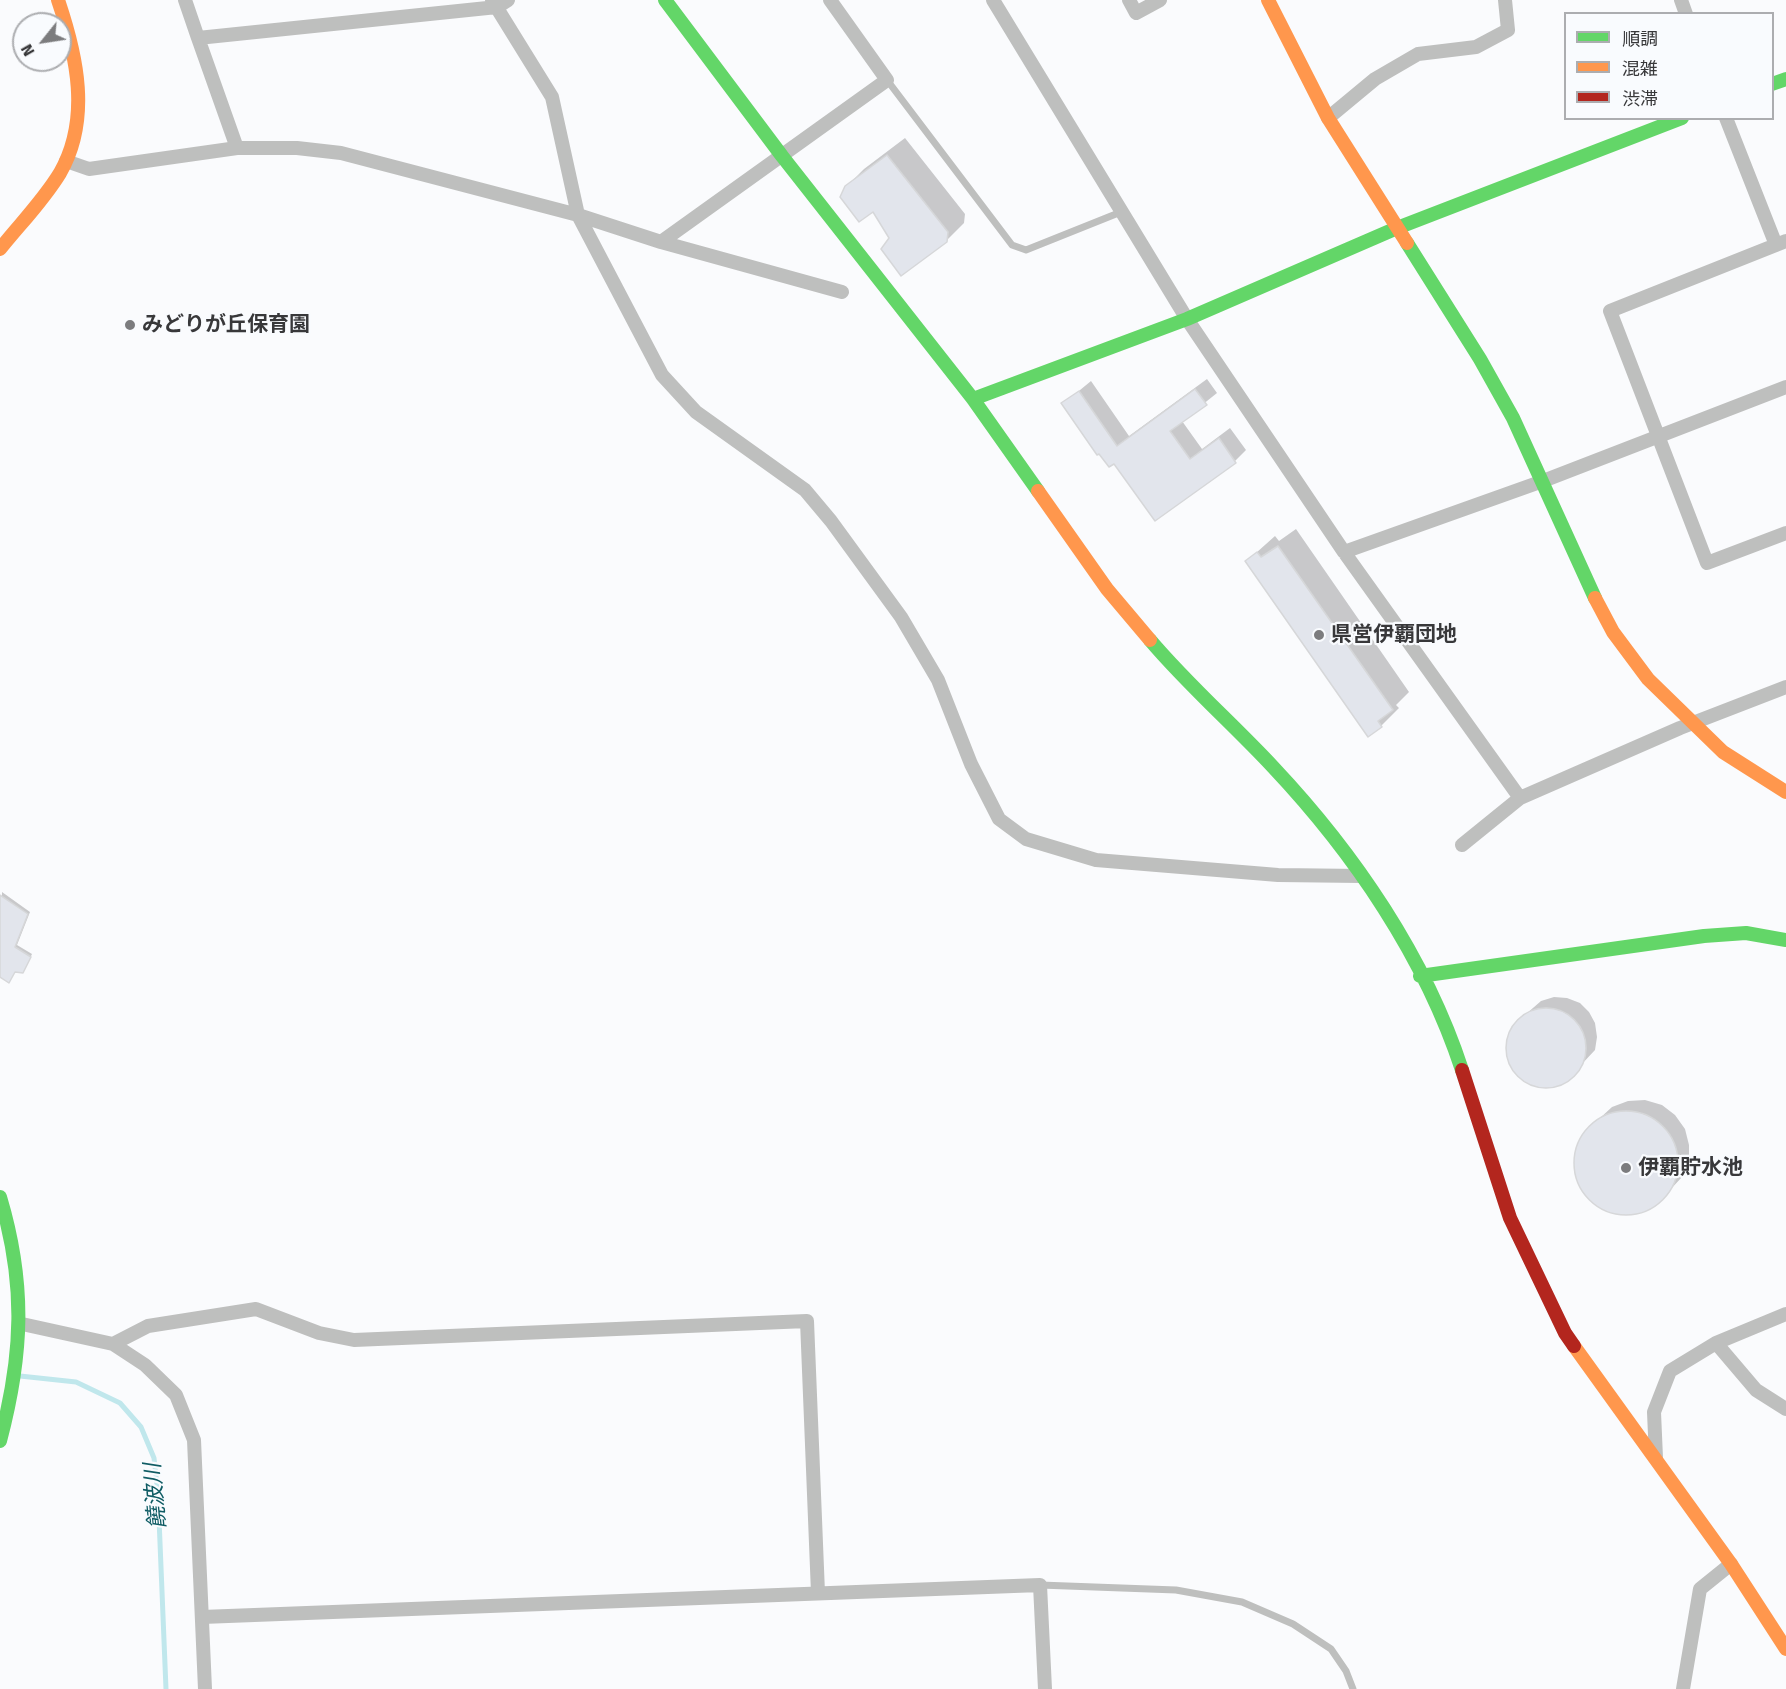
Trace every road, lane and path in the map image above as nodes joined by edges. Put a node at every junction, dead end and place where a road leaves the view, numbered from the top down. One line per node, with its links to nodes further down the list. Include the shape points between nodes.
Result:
1 (58, 0): 18 (main road, via 70,31 78,70 76,128)
2 (185, 0): 11 (street)
3 (665, 0): 17 (main road)
4 (830, 0): 12 (street)
5 (993, 0): 19 (street)
6 (1129, 0): 7 (street, via 1136,13)
7 (1160, 0)
8 (1268, 0): 13 (main road)
9 (1504, 0): 13 (street, via 1508,30 1476,47 1418,54 1375,79)
10 (499, 2): 11 (street); 20 (street, via 552,97)
11 (198, 38): 16 (street)
12 (887, 80): 17 (street); 19 (lane, via 1011,245 1026,250)
13 (1328, 118): 21 (main road)
14 (1677, 120): 21 (main road)
15 (1727, 120): 23 (street)
16 (237, 148): 18 (street, via 89,169); 20 (street, via 341,153)
17 (782, 156): 22 (street); 28 (main road)
18 (66, 160): 24 (main road, via 48,189)
19 (1121, 212): 26 (street)
20 (578, 215): 22 (street); 38 (street, via 662,375 696,412 805,489 901,617 938,680 971,764 999,819 1026,839 1096,860 1278,874)
21 (1397, 228): 26 (main road); 30 (main road, via 1480,359)
22 (661, 242): 25 (street)
23 (1781, 243): 29 (street, via 1610,311)
24 (1, 245)
25 (842, 291)
26 (1186, 319): 28 (main road); 32 (street)
27 (1786, 387): 29 (street)
28 (973, 399): 38 (main road, via 1107,589 1170,663 1334,835)
29 (1658, 437): 30 (street); 31 (street, via 1707,564)
30 (1543, 481): 32 (street); 34 (main road, via 1582,575 1613,632 1647,679)
31 (1786, 533)
32 (1344, 552): 36 (street)
33 (1786, 687): 34 (street)
34 (1692, 724): 35 (main road, via 1723,752); 36 (street)
35 (1786, 792)
36 (1520, 798): 37 (street)
37 (1462, 845)
38 (1361, 876): 40 (main road, via 1394,926)
39 (1786, 940): 40 (main road, via 1746,933 1704,936)
40 (1420, 976): 49 (main road, via 1448,1027 1510,1218 1565,1333)
41 (0, 1197): 43 (main road, via 16,1252)
42 (1786, 1314): 44 (street)
43 (22, 1324): 45 (street); 46 (main road)
44 (1716, 1343): 47 (street, via 1756,1390); 49 (street, via 1670,1371 1654,1412)
45 (113, 1344): 52 (street, via 148,1326 256,1309 319,1333 354,1340 807,1321); 53 (street, via 145,1365 176,1395 194,1440)
46 (8, 1399): 48 (main road)
47 (1786, 1409)
48 (0, 1441)
49 (1656, 1458): 50 (main road)
50 (1731, 1564): 54 (main road); 58 (street, via 1700,1589)
51 (1040, 1585): 52 (street); 56 (street); 57 (lane, via 1176,1590 1242,1602 1293,1624 1330,1649)
52 (818, 1593): 53 (street)
53 (202, 1617): 55 (street)
54 (1786, 1649)
55 (205, 1689)
56 (1045, 1689)
57 (1353, 1689)
58 (1683, 1689)

